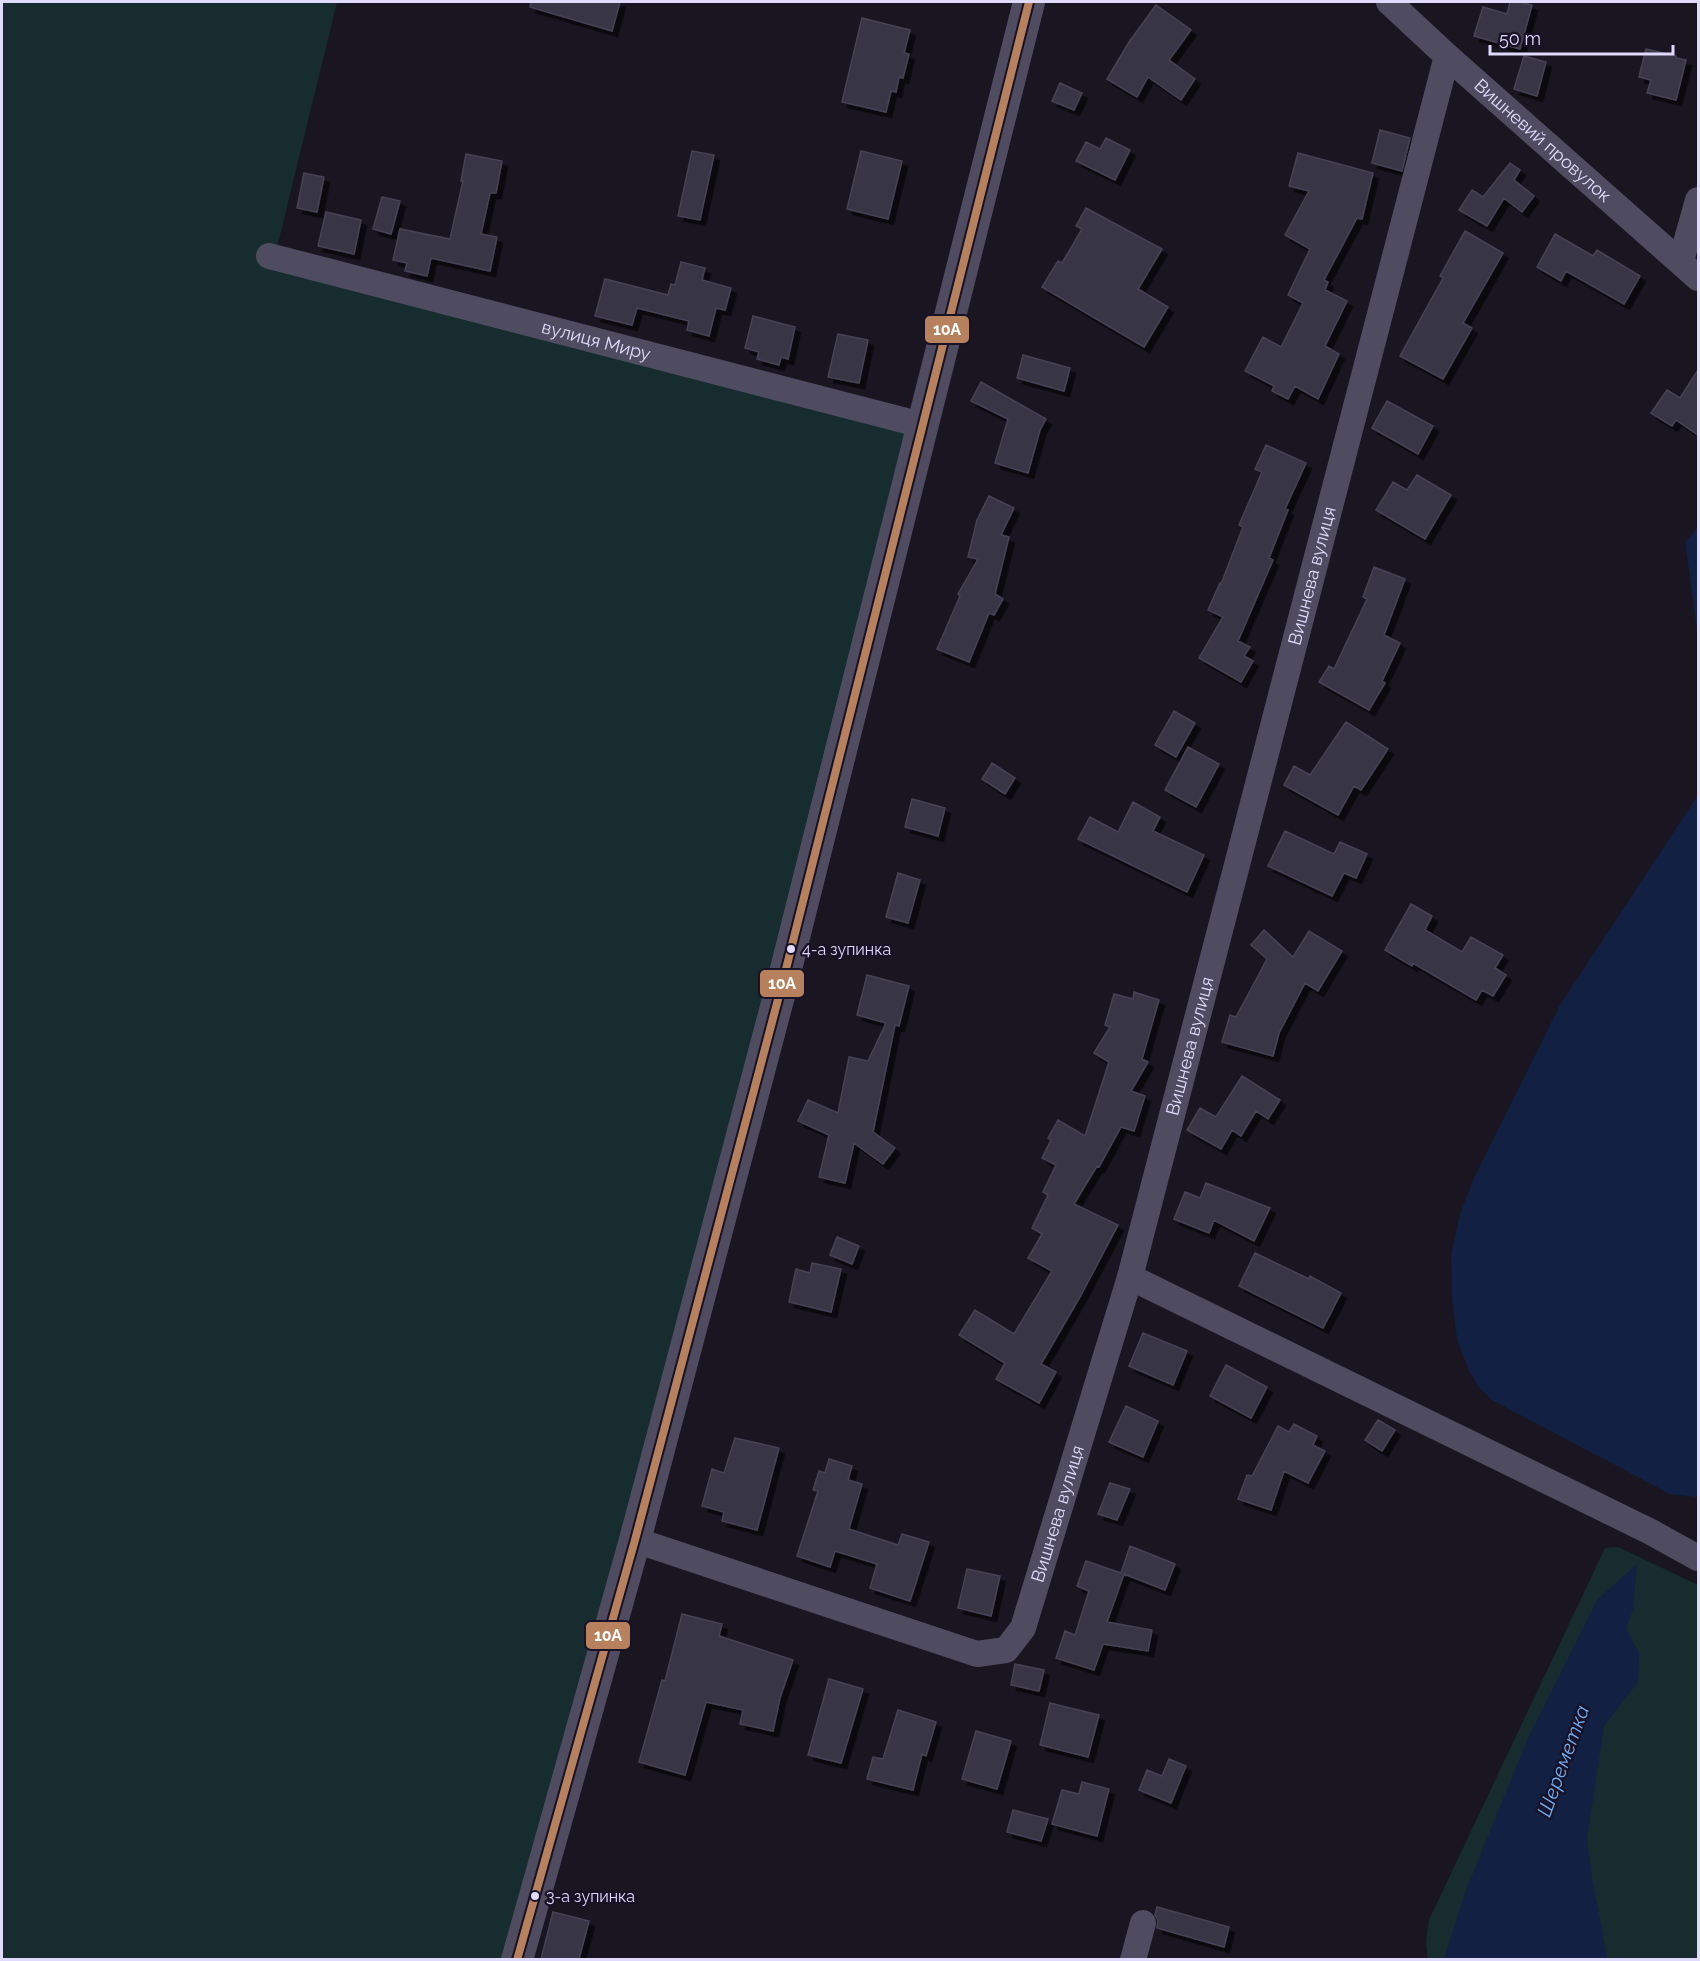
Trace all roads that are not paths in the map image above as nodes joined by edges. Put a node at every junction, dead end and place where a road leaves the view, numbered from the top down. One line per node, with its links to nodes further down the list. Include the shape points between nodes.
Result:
1 (1029, 2): 7 (street)
2 (1389, 2): 3 (street, Вишневий провулок)
3 (1447, 56): 6 (street, Вишневий провулок); 8 (street, Вишнева вулиця)
4 (1698, 200): 6 (street)
5 (269, 256): 7 (street, вулиця Миру)
6 (1690, 269)
7 (921, 425): 9 (street, via 785,974)
8 (1130, 1277): 9 (street, Вишнева вулиця, via 1023,1628 1006,1650 977,1654); 10 (street)
9 (635, 1539): 12 (street)
10 (1698, 1558)
11 (1143, 1923): 13 (street)
12 (517, 1959)
13 (1133, 1959)

